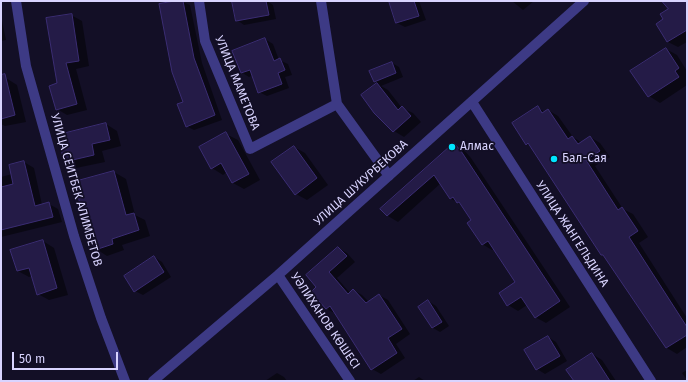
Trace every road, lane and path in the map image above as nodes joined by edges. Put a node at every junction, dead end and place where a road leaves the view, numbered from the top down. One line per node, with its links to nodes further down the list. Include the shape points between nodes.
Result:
1 (16, 1): 9 (street, УЛИЦА СЕИТБЕК АЛИМБЕТОВ, via 26,66 74,236)
2 (199, 1): 6 (street, УЛИЦА МАМЕТОВА, via 205,41 250,149)
3 (321, 1): 6 (street)
4 (584, 1): 5 (street, УЛИЦА ШУКУРБЕКОВА)
5 (472, 102): 7 (street, УЛИЦА ШУКУРБЕКОВА); 12 (street, УЛИЦА ЖАНГЕЛЬДИНА)
6 (337, 104): 7 (street)
7 (389, 176): 8 (street, УЛИЦА ШУКУРБЕКОВА)
8 (278, 275): 10 (street, УЛИЦА ШУКУРБЕКОВА); 11 (street, УӘЛИХАНОВ КӨШЕСІ)
9 (125, 381)
10 (153, 381)
11 (350, 381)
12 (651, 381)

